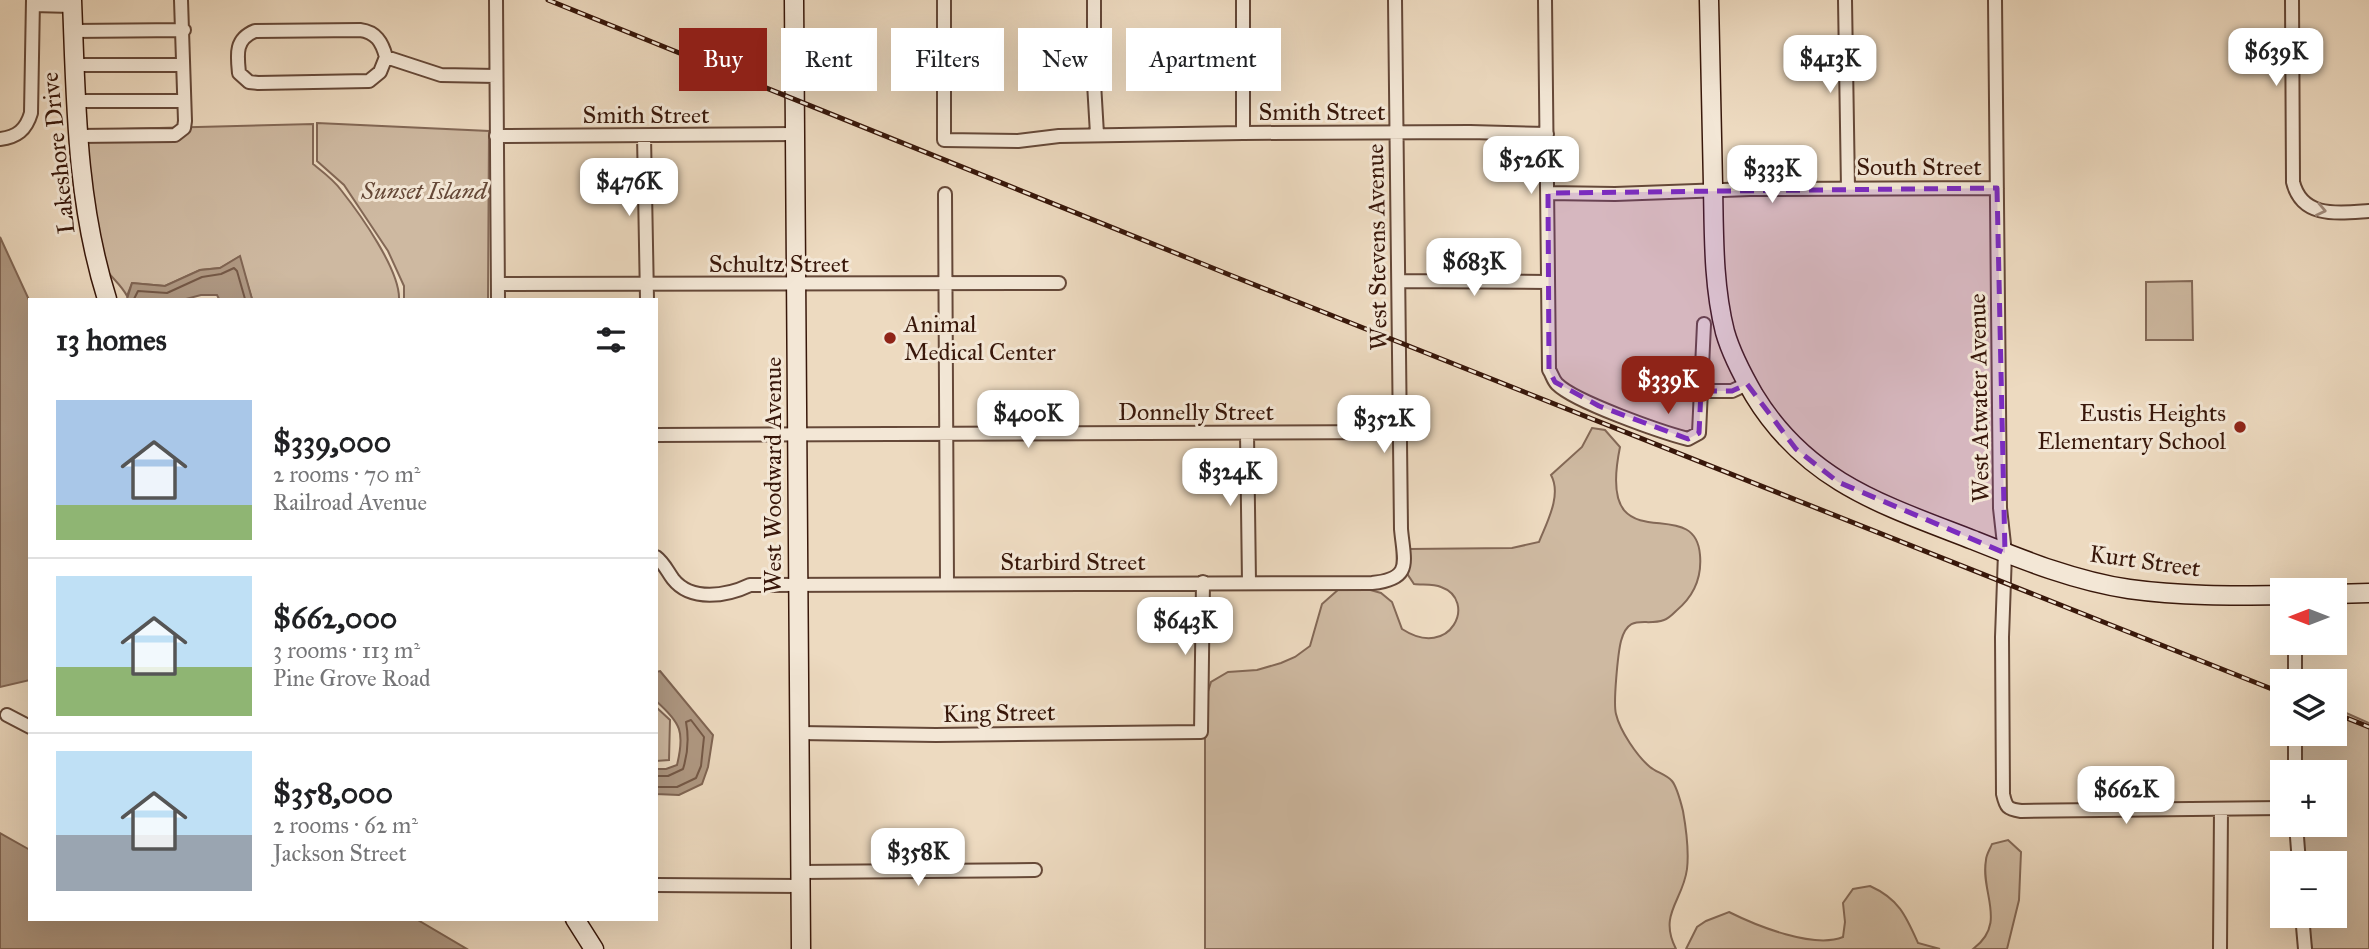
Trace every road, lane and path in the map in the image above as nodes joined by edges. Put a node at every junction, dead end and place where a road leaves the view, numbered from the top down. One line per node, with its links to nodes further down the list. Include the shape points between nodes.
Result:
1 (181, 0): 15 (street)
2 (496, 0): 20 (street)
3 (794, 0): 25 (street, West Woodward Avenue)
4 (944, 0): 26 (street, Smith Street, via 944,140 1018,141)
5 (1094, 0): 26 (street)
6 (1243, 0): 24 (street)
7 (1395, 0): 23 (street, West Stevens Avenue)
8 (1545, 0): 27 (street)
9 (1709, 0): 34 (street, Kurt Street)
10 (1845, 0): 33 (street)
11 (1995, 0): 32 (street, West Atwater Avenue)
12 (2292, 0): 37 (street, one-way to 37, via 2295,191 2303,203 2320,212)
13 (33, 3): 14 (street); 31 (street, via 29,122 19,134)
14 (72, 3): 16 (street, Lakeshore Drive)
15 (184, 30): 16 (street); 19 (street)
16 (73, 32): 18 (street, Lakeshore Drive)
17 (386, 57): 17 (street, via 380,72 369,80 249,82 239,70 239,45 245,35 255,31 365,30 378,38); 20 (street, via 441,75)
18 (74, 65): 19 (street); 22 (street, Lakeshore Drive)
19 (183, 65): 21 (street)
20 (496, 76): 29 (street)
21 (184, 101): 22 (street); 28 (street, via 184,128 175,135)
22 (75, 102): 28 (street, Lakeshore Drive)
23 (1396, 132): 24 (street, Smith Street); 27 (street, Smith Street); 38 (street, West Stevens Avenue)
24 (1243, 133): 26 (street, Smith Street)
25 (795, 134): 30 (street, Smith Street); 43 (street, West Woodward Avenue)
26 (1097, 134)
27 (1547, 134): 35 (street)
28 (77, 136): 45 (street, Lakeshore Drive, via 88,227)
29 (496, 136): 30 (street, Smith Street); 42 (street)
30 (645, 136): 44 (street)
31 (0, 139)
32 (1997, 188): 33 (street, South Street); 56 (street, West Atwater Avenue, via 2000,508)
33 (1848, 189): 34 (street, South Street)
34 (1713, 190): 35 (street, South Street); 49 (street, Kurt Street, via 1718,297 1726,335)
35 (1548, 192): 39 (street)
36 (945, 194): 40 (street)
37 (2369, 211)
38 (1399, 281): 39 (street); 51 (street, West Stevens Avenue)
39 (1548, 282): 50 (street, via 1549,370 1555,382 1577,397 1688,439 1699,433)
40 (946, 283): 41 (street, Schultz Street); 43 (street, Schultz Street); 53 (street)
41 (1059, 283)
42 (499, 284): 44 (street, Schultz Street); 46 (street)
43 (796, 284): 44 (street, Schultz Street); 52 (street, West Woodward Avenue)
44 (646, 285): 47 (street)
45 (105, 293)
46 (498, 298)
47 (646, 298)
48 (1704, 324): 50 (street)
49 (1747, 384): 50 (street, via 1732,391); 56 (street, Kurt Street, via 1796,449 1838,482 1890,508)
50 (1701, 391)
51 (1400, 432): 54 (street, Donnelly Street); 58 (street, West Stevens Avenue, via 1404,559)
52 (797, 433): 53 (street, Donnelly Street); 55 (street, Donnelly Street); 62 (street, West Woodward Avenue)
53 (948, 433): 54 (street, Donnelly Street); 61 (street)
54 (1247, 433): 60 (street)
55 (658, 435)
56 (2005, 553): 65 (street, Kurt Street, via 2126,589); 70 (street, West Atwater Avenue, via 2003,794 2008,809)
57 (658, 559): 62 (street, Starbird Street, via 689,591 723,594 746,587)
58 (1399, 577): 60 (street, Starbird Street, via 1373,583)
59 (1203, 582): 60 (street, Starbird Street); 61 (street, Starbird Street); 68 (street, King Street, via 1200,732)
60 (1249, 582)
61 (947, 583): 62 (street, Starbird Street)
62 (798, 584): 68 (street, West Woodward Avenue)
63 (2369, 593): 64 (street)
64 (2347, 594)
65 (2270, 595)
66 (7, 715): 67 (street)
67 (28, 726)
68 (799, 733): 72 (street, West Woodward Avenue)
69 (2270, 808): 70 (street)
70 (2221, 809): 78 (street)
71 (1035, 870): 72 (street)
72 (800, 879): 73 (street); 77 (street, West Woodward Avenue)
73 (658, 885)
74 (576, 921): 76 (street)
75 (2303, 928): 79 (street)
76 (594, 949)
77 (801, 949)
78 (2220, 949)
79 (2305, 949)

